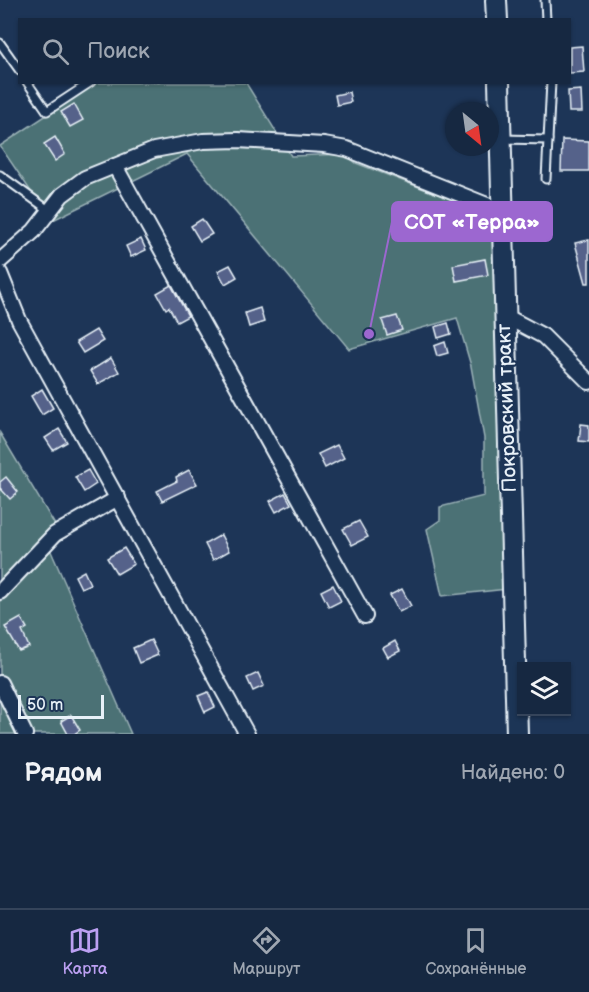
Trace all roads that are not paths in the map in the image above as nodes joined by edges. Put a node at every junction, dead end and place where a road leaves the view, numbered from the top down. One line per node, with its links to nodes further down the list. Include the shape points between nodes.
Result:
1 (496, 0): 3 (main road)
2 (545, 0): 4 (lane)
3 (497, 18)
4 (546, 18)
5 (0, 43): 6 (lane)
6 (18, 68)
7 (28, 84): 8 (lane, via 47,111)
8 (88, 84)
9 (499, 84): 11 (main road, Покровский тракт)
10 (551, 84): 12 (lane)
11 (500, 139): 12 (lane); 17 (main road, Покровский тракт)
12 (548, 140): 15 (lane)
13 (115, 166): 16 (street, via 70,189); 17 (street, via 154,150 203,141 324,144 347,148); 24 (street)
14 (0, 175): 16 (lane)
15 (546, 178)
16 (50, 211): 18 (street, via 34,231)
17 (502, 212): 20 (main road, Покровский тракт)
18 (1, 259)
19 (0, 273): 22 (street, via 19,320)
20 (505, 316): 21 (street, via 543,336); 28 (main road, Покровский тракт)
21 (589, 382)
22 (118, 498): 23 (street, via 55,534); 27 (street)
23 (0, 592)
24 (365, 616)
25 (0, 683): 26 (street)
26 (25, 734)
27 (247, 734)
28 (517, 734)

